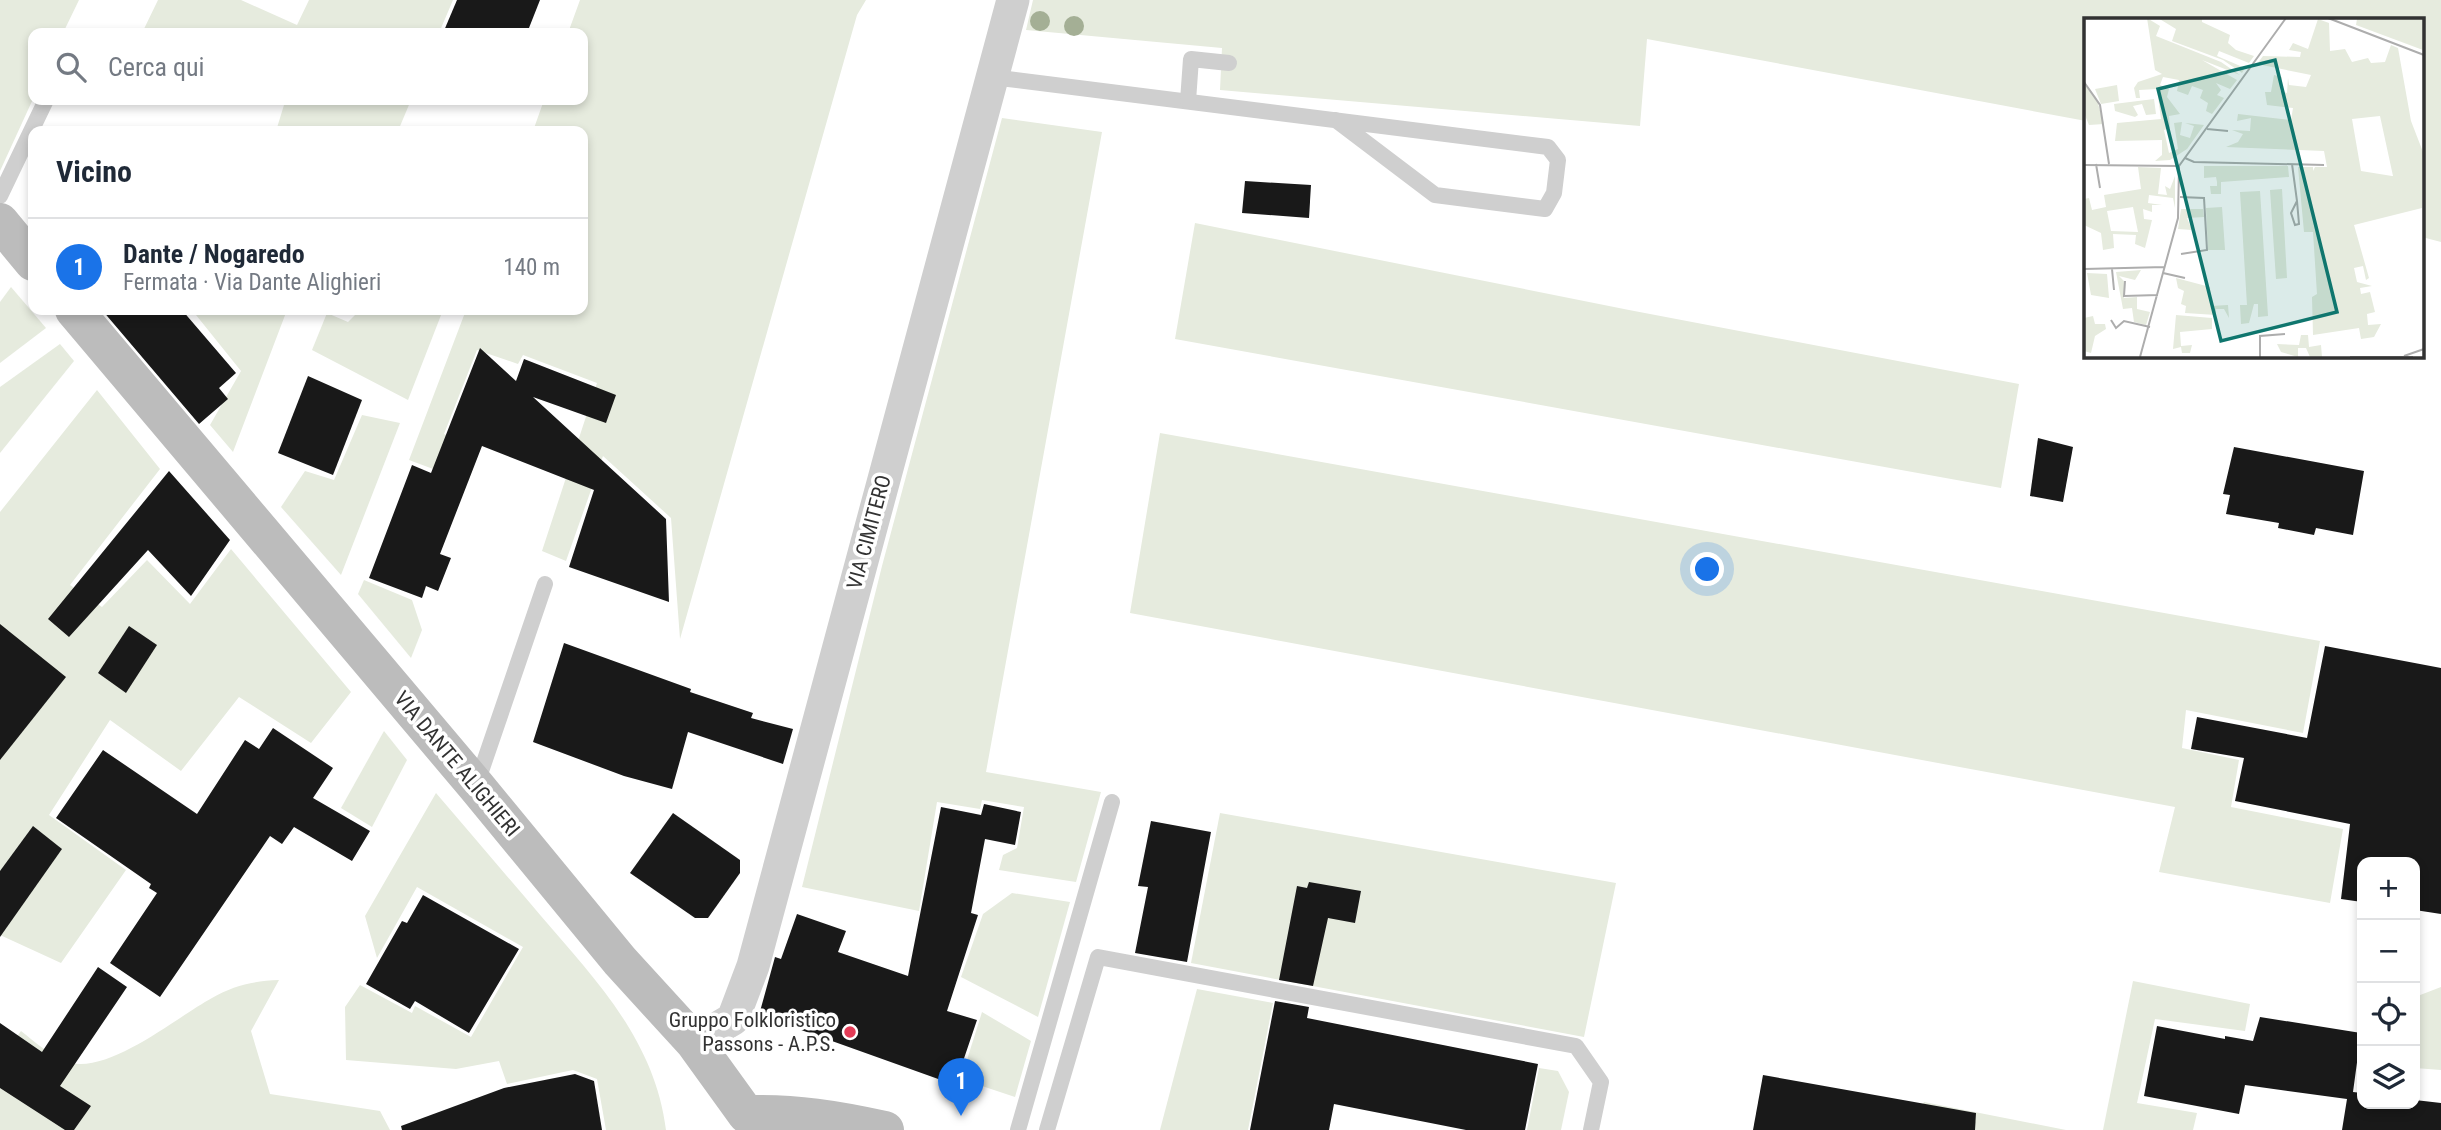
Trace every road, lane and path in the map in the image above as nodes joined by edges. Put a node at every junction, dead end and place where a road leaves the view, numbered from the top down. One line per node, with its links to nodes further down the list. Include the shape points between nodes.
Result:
1 (1013, 0): 3 (street, VIA CIMITERO)
2 (1229, 63): 4 (lane, via 1191,59)
3 (992, 77): 4 (lane); 16 (street, VIA CIMITERO, via 753,966 733,1018)
4 (1188, 101): 6 (lane)
5 (44, 105): 7 (lane)
6 (1336, 120): 6 (lane, via 1548,147 1558,160 1554,193 1545,208 1435,195)
7 (34, 126)
8 (28, 138): 9 (lane)
9 (0, 196)
10 (0, 222): 11 (street)
11 (28, 256)
12 (78, 315): 14 (street, VIA DANTE ALIGHIERI)
13 (545, 584): 14 (lane)
14 (476, 786): 16 (street, VIA DANTE ALIGHIERI, via 620,961)
15 (1112, 802): 19 (lane)
16 (694, 1042): 17 (street, VIA DANTE ALIGHIERI)
17 (743, 1122): 18 (street, VIA DANTE ALIGHIERI, via 789,1113)
18 (885, 1130)
19 (1018, 1130)
20 (1047, 1130): 21 (lane, via 1098,957 1576,1046 1601,1082)
21 (1591, 1130)

